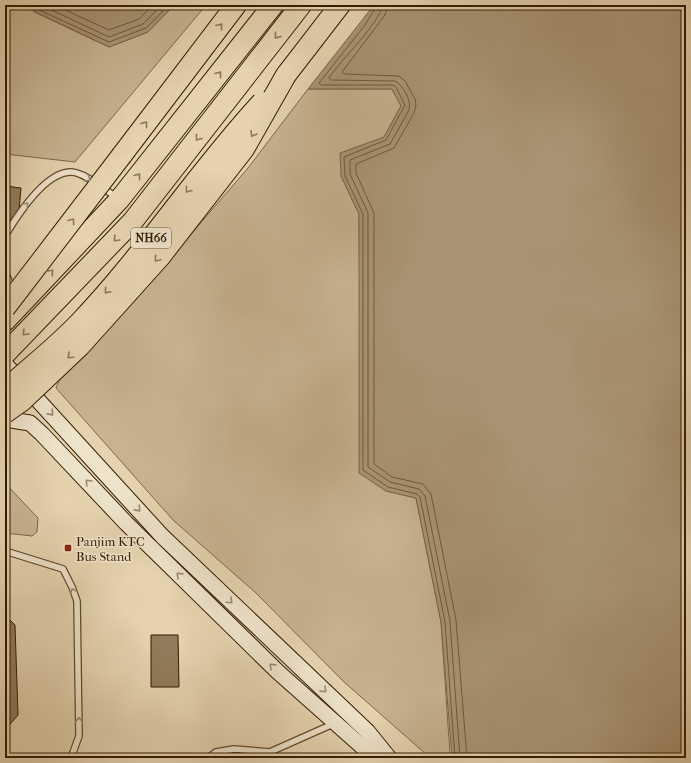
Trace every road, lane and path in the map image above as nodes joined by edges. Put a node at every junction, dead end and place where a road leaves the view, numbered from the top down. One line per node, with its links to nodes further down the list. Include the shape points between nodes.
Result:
1 (236, 5): 9 (highway, one-way to 1, bridge)
2 (273, 5): 6 (highway, one-way to 2)
3 (301, 5): 10 (highway, one-way to 10, via 134,221)
4 (340, 5): 5 (highway, NH66)
5 (286, 75): 12 (highway, NH66, one-way to 12, bridge, via 229,137 144,248 78,324); 13 (highway, one-way to 13, bridge, via 244,149 160,257 80,346 22,401)
6 (120, 200): 7 (lane, one-way to 6, via 18,214 52,178 71,172 84,176); 9 (highway, one-way to 6)
7 (5, 236)
8 (5, 271): 9 (lane)
9 (9, 312)
10 (5, 354)
11 (5, 364): 20 (main road, one-way to 20, via 162,536 368,732)
12 (5, 390)
13 (5, 413)
14 (5, 419): 16 (main road, one-way to 14, via 278,672 126,523 42,434 30,424)
15 (5, 551): 17 (lane, one-way to 15, via 79,736 77,601 63,569)
16 (336, 723): 18 (lane, via 270,752 234,749 216,752); 19 (main road)
17 (71, 758)
18 (208, 758)
19 (373, 758)
20 (388, 758)

